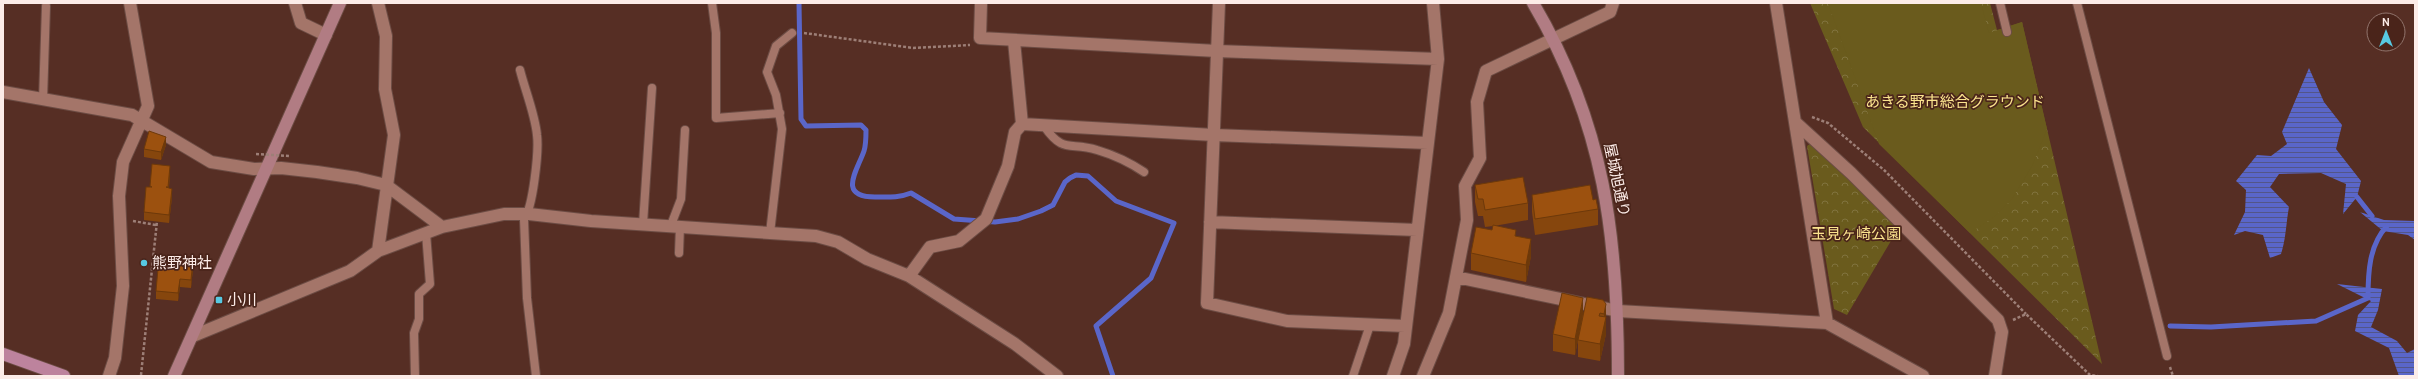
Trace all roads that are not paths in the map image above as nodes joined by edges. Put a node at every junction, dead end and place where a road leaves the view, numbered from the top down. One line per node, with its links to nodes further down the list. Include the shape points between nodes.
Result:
1 (130, 3): 27 (street, via 148,106)
2 (295, 3): 17 (street, via 301,23)
3 (340, 3): 17 (main road)
4 (378, 3): 36 (street, via 386,36 385,89 394,135)
5 (712, 3): 26 (lane, via 716,33 716,118)
6 (981, 3): 19 (street, via 980,38)
7 (1219, 3): 20 (street)
8 (1433, 3): 21 (street)
9 (1533, 3): 18 (main road, 屋城旭通り)
10 (1613, 3): 18 (street, via 1610,12)
11 (1776, 3): 28 (street)
12 (2000, 3): 15 (lane)
13 (2077, 3): 55 (lane)
14 (46, 6): 25 (lane)
15 (2007, 32)
16 (792, 33): 26 (lane, via 776,46 767,72)
17 (326, 35): 34 (main road)
18 (1552, 38): 48 (street, via 1486,71 1477,102 1480,158 1465,186 1467,220); 49 (main road, 屋城旭通り, via 1576,92 1600,168 1614,247)
19 (1014, 41): 20 (street); 29 (street)
20 (1217, 51): 21 (street); 32 (street)
21 (1438, 59): 33 (street)
22 (520, 70): 37 (lane, via 537,135)
23 (652, 88): 39 (lane)
24 (3, 92): 25 (street)
25 (43, 100): 27 (street, via 132,115)
26 (780, 113): 44 (lane, via 782,143)
27 (141, 119): 34 (street, via 210,162); 57 (street, via 123,162 119,196 123,286 115,358)
28 (1795, 122): 50 (street); 67 (street, via 1851,173 1998,320 2002,332)
29 (1022, 124): 30 (street); 47 (street, via 1015,132 1008,166 986,219 958,241 930,247)
30 (1044, 126): 32 (street); 35 (lane, via 1054,140 1063,145 1095,149 1123,159)
31 (685, 130): 40 (lane, via 682,199)
32 (1214, 135): 33 (street); 38 (street)
33 (1428, 143): 42 (street)
34 (268, 169): 36 (street, via 317,172); 53 (main road)
35 (1144, 172)
36 (386, 185): 41 (street); 45 (street)
37 (529, 214): 39 (street); 41 (street, via 504,214); 60 (lane, via 524,219 527,298)
38 (1210, 222): 42 (street); 51 (street, via 1207,303 1287,321)
39 (643, 224): 40 (street)
40 (675, 226): 44 (street); 46 (lane)
41 (442, 227): 43 (street)
42 (1417, 230): 52 (street)
43 (426, 233): 45 (street); 59 (lane, via 430,284 419,294 419,319 414,333)
44 (770, 233): 47 (street, via 816,236 838,242 867,259)
45 (378, 251): 53 (street, via 350,271)
46 (678, 254)
47 (909, 276): 61 (street, via 1015,344)
48 (1456, 277): 49 (street); 64 (street, via 1449,313)
49 (1618, 311): 50 (street); 65 (main road, 屋城旭通り)
50 (1827, 323): 66 (street)
51 (1370, 325): 52 (street); 62 (lane)
52 (1405, 326): 63 (street, via 1404,344)
53 (193, 336): 58 (main road)
54 (3, 354): 56 (main road)
55 (2168, 356)
56 (64, 376)
57 (110, 376)
58 (174, 376)
59 (415, 376)
60 (536, 376)
61 (1057, 376)
62 (1353, 376)
63 (1393, 376)
64 (1423, 376)
65 (1618, 376)
66 (1923, 376)
67 (1995, 376)

